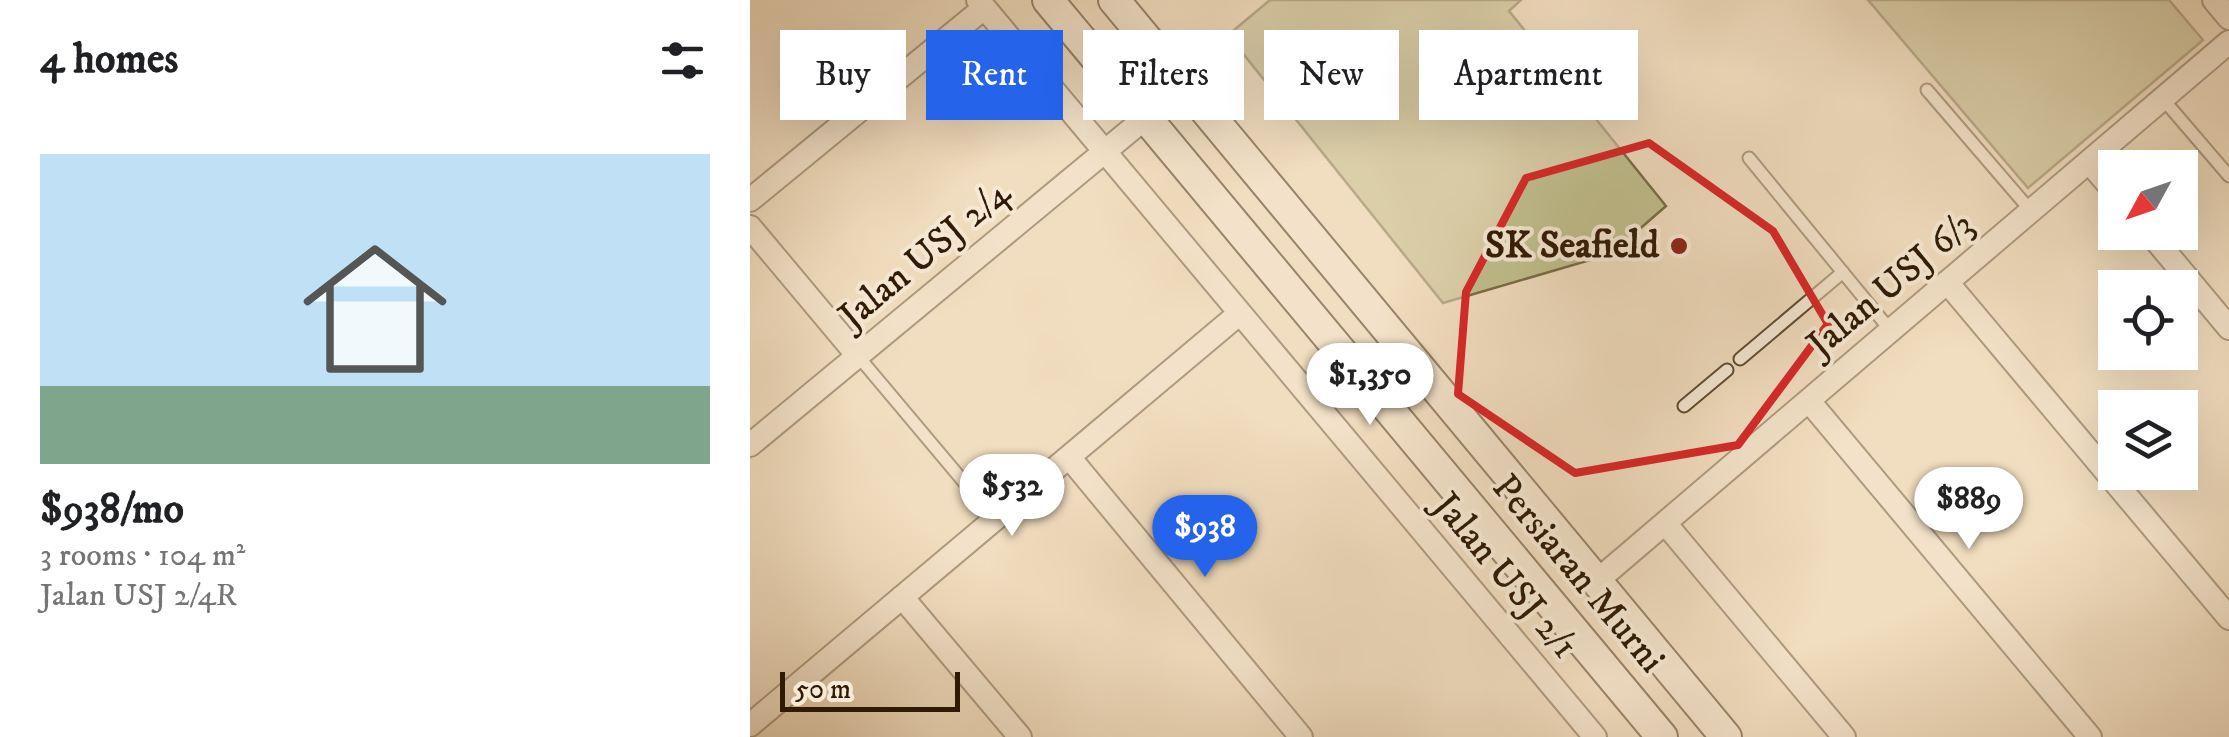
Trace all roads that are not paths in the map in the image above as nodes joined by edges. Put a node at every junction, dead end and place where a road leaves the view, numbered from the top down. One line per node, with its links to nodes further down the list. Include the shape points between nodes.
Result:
1 (1048, 0): 8 (main road, Persiaran Murni)
2 (2214, 0): 5 (street)
3 (981, 4): 13 (street, Jalan USJ 2/1); 18 (street)
4 (1117, 4): 6 (main road); 36 (main road, Persiaran Murni)
5 (2229, 18)
6 (1131, 30)
7 (2229, 42): 10 (street, Jalan USJ 6/3)
8 (1083, 43)
9 (1927, 90): 19 (lane)
10 (2163, 98): 15 (street, Jalan USJ 6/3); 17 (lane)
11 (1143, 120): 13 (street, Jalan USJ 2/4)
12 (1145, 120): 43 (main road, Persiaran Murni)
13 (1104, 152): 24 (street, Jalan USJ 2/1); 27 (street, Jalan USJ 2/4)
14 (1749, 158): 22 (lane)
15 (2089, 162): 16 (street); 19 (street, Jalan USJ 6/3)
16 (2098, 172)
17 (2229, 176)
18 (750, 200)
19 (2031, 211): 23 (street, Jalan USJ 6/3)
20 (750, 226): 27 (street)
21 (2164, 250): 25 (street)
22 (1843, 272): 26 (lane); 28 (lane)
23 (1947, 282): 26 (street, Jalan USJ 6/3); 38 (street)
24 (1240, 313): 33 (street); 42 (street, Jalan USJ 2/1)
25 (2229, 328)
26 (1891, 330): 30 (street, Jalan USJ 6/3)
27 (858, 356): 32 (street, Jalan USJ 2/4); 34 (lane)
28 (1740, 359)
29 (1727, 370): 31 (lane)
30 (1809, 401): 35 (street, Jalan USJ 6/3); 46 (street)
31 (1684, 406)
32 (750, 445)
33 (1069, 457): 34 (street); 41 (street)
34 (995, 518): 37 (street)
35 (1665, 523): 36 (street, Jalan USJ 6/3); 45 (street)
36 (1598, 580): 44 (main road, Persiaran Murni)
37 (902, 596): 39 (street); 40 (street)
38 (2229, 618)
39 (750, 725)
40 (1020, 737)
41 (1301, 737)
42 (1594, 737)
43 (1662, 737)
44 (1726, 737)
45 (1844, 737)
46 (2090, 737)

